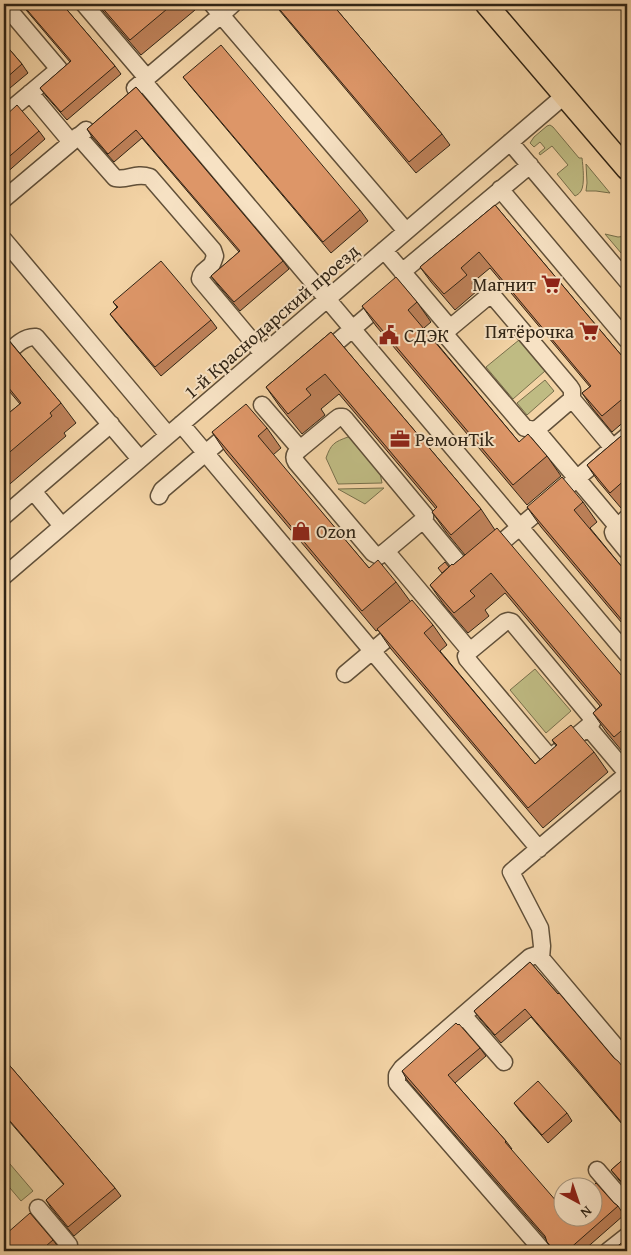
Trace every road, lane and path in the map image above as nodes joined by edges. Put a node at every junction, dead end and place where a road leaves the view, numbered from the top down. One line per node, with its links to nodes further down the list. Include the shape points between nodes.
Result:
1 (4, 4): 6 (street, via 58,69)
2 (84, 4): 5 (street)
3 (486, 4): 7 (main road)
4 (222, 7): 5 (street); 17 (street)
5 (145, 80): 8 (street); 22 (street)
6 (30, 93): 9 (street); 11 (street)
7 (564, 96): 12 (street, 1-й Краснодарский проезд); 13 (main road)
8 (122, 99)
9 (4, 116)
10 (100, 118): 11 (street)
11 (75, 139): 16 (street); 26 (street, via 115,178 122,180 142,174 150,177 213,250 212,264 200,279)
12 (510, 142): 14 (street); 17 (street, 1-й Краснодарский проезд)
13 (624, 158)
14 (530, 164): 15 (street); 21 (street)
15 (500, 189): 20 (street); 25 (street)
16 (4, 200)
17 (406, 231): 19 (street, 1-й Краснодарский проезд)
18 (4, 240): 31 (street)
19 (384, 250): 20 (street); 22 (street, 1-й Краснодарский проезд)
20 (406, 276): 23 (street); 24 (street)
21 (627, 280)
22 (327, 298): 23 (street); 26 (street, 1-й Краснодарский проезд)
23 (353, 328): 28 (street); 45 (street)
24 (450, 328): 29 (street, via 486,298 493,296 570,387); 32 (street, via 448,338 522,426)
25 (627, 340)
26 (263, 354): 31 (street, 1-й Краснодарский проезд)
27 (4, 356): 30 (street, via 25,339 36,337)
28 (308, 367)
29 (572, 399): 32 (street); 34 (street)
30 (111, 424): 37 (street); 39 (street)
31 (175, 430): 36 (street); 37 (street, 1-й Краснодарский проезд)
32 (536, 430): 38 (street)
33 (627, 436): 34 (street)
34 (613, 448): 38 (street)
35 (300, 450): 36 (street, via 266,402); 42 (street, via 339,417 343,418 424,513); 47 (street, via 294,455 296,462 355,532 376,556)
36 (205, 453): 40 (street); 51 (street)
37 (140, 459): 44 (street, 1-й Краснодарский проезд)
38 (577, 479): 43 (street); 45 (street)
39 (33, 491): 41 (street); 44 (street)
40 (159, 496)
41 (4, 516)
42 (423, 520): 47 (street); 48 (street)
43 (622, 522): 46 (street, via 613,532)
44 (62, 526): 49 (street, 1-й Краснодарский проезд)
45 (520, 527): 48 (street); 53 (street)
46 (627, 551)
47 (386, 552): 50 (street)
48 (466, 572): 50 (street)
49 (4, 576)
50 (429, 603): 51 (street); 52 (street)
51 (372, 651): 54 (street); 57 (street)
52 (470, 651): 55 (street, via 467,659 551,756); 55 (street, via 505,622 512,622 591,717 593,720)
53 (627, 654)
54 (345, 674)
55 (588, 727): 56 (street)
56 (627, 774): 57 (street)
57 (539, 849): 58 (street, via 511,872 540,928)
58 (541, 958): 59 (street, via 530,957); 60 (street)
59 (462, 1015): 61 (street); 67 (street, via 402,1068 397,1082)
60 (627, 1060)
61 (504, 1062)
62 (596, 1170): 63 (street)
63 (627, 1205)
64 (38, 1208): 66 (street)
65 (627, 1236): 68 (street)
66 (69, 1245)
67 (543, 1251)
68 (608, 1251)

